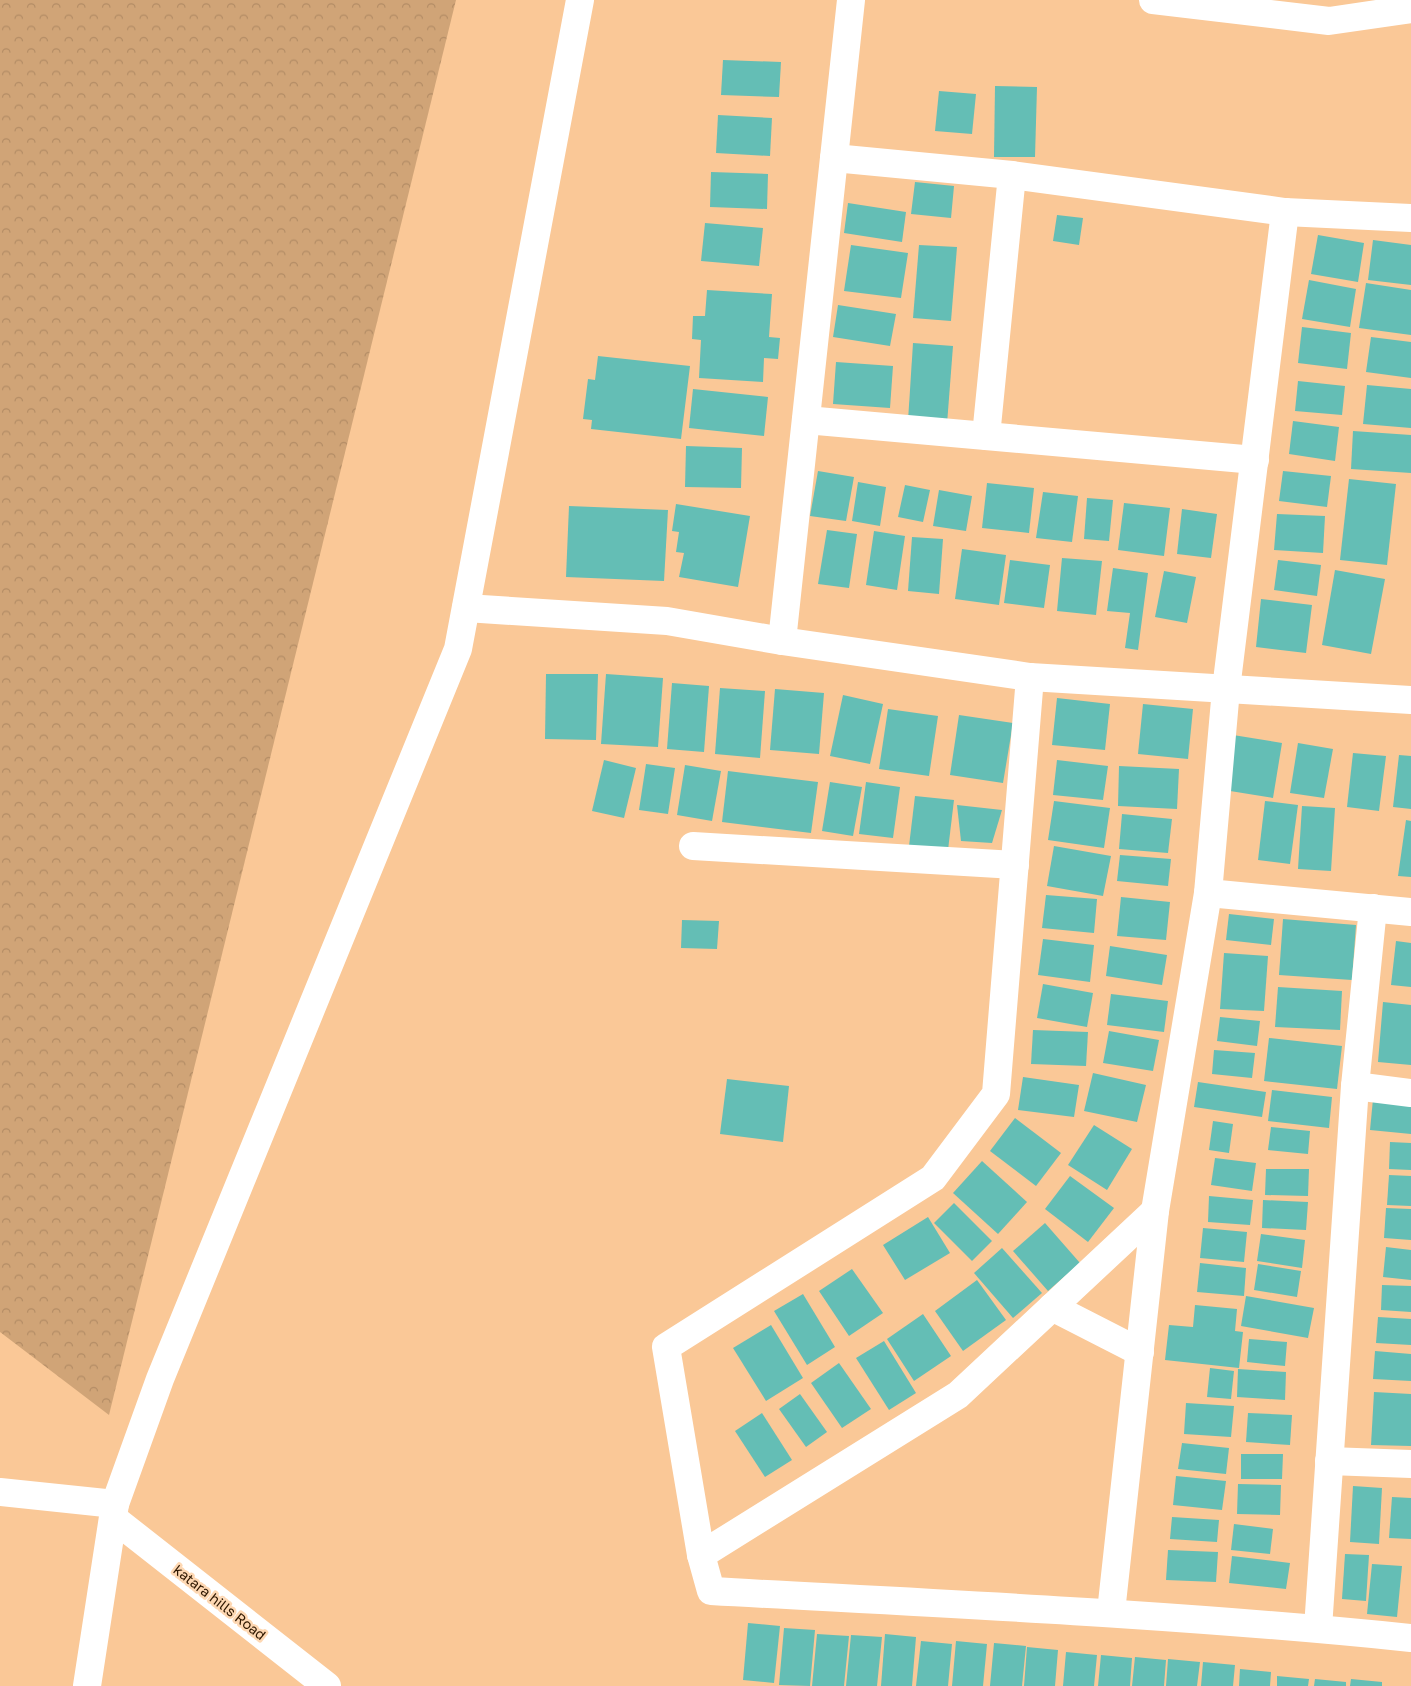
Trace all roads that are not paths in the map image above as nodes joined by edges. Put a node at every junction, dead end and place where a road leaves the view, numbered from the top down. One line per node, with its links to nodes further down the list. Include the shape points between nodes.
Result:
1 (580, 0): 13 (street)
2 (851, 0): 6 (street)
3 (1153, 0): 5 (street)
4 (1411, 9): 5 (street)
5 (1330, 10)
6 (834, 158): 7 (street); 10 (street)
7 (1012, 175): 8 (street); 11 (street)
8 (1285, 212): 9 (street); 12 (street)
9 (1411, 218)
10 (806, 420): 11 (street); 14 (street)
11 (986, 436): 12 (street)
12 (1255, 460): 16 (street)
13 (466, 608): 14 (street, via 667,621); 32 (street, via 458,649 160,1379)
14 (782, 640): 15 (street)
15 (1030, 677): 16 (street); 20 (street)
16 (1226, 689): 18 (street); 21 (street)
17 (1411, 695): 18 (street)
18 (1411, 700)
19 (694, 846): 20 (street)
20 (1015, 864): 33 (street, via 996,1094 933,1178 666,1347)
21 (1208, 893): 22 (street); 26 (street)
22 (1373, 908): 23 (street); 24 (street)
23 (1411, 912)
24 (1355, 1086): 25 (street); 29 (street)
25 (1411, 1093)
26 (1155, 1210): 27 (street); 28 (street)
27 (1052, 1307): 28 (street); 33 (street, via 958,1395)
28 (1140, 1352): 34 (street)
29 (1329, 1461): 30 (street); 35 (street)
30 (1411, 1464)
31 (0, 1492): 32 (street)
32 (114, 1511): 37 (street); 38 (street, katara hills Road)
33 (701, 1555): 34 (street, via 711,1591)
34 (1111, 1612): 35 (street)
35 (1318, 1628): 36 (street)
36 (1411, 1638)
37 (87, 1686)
38 (327, 1686)

